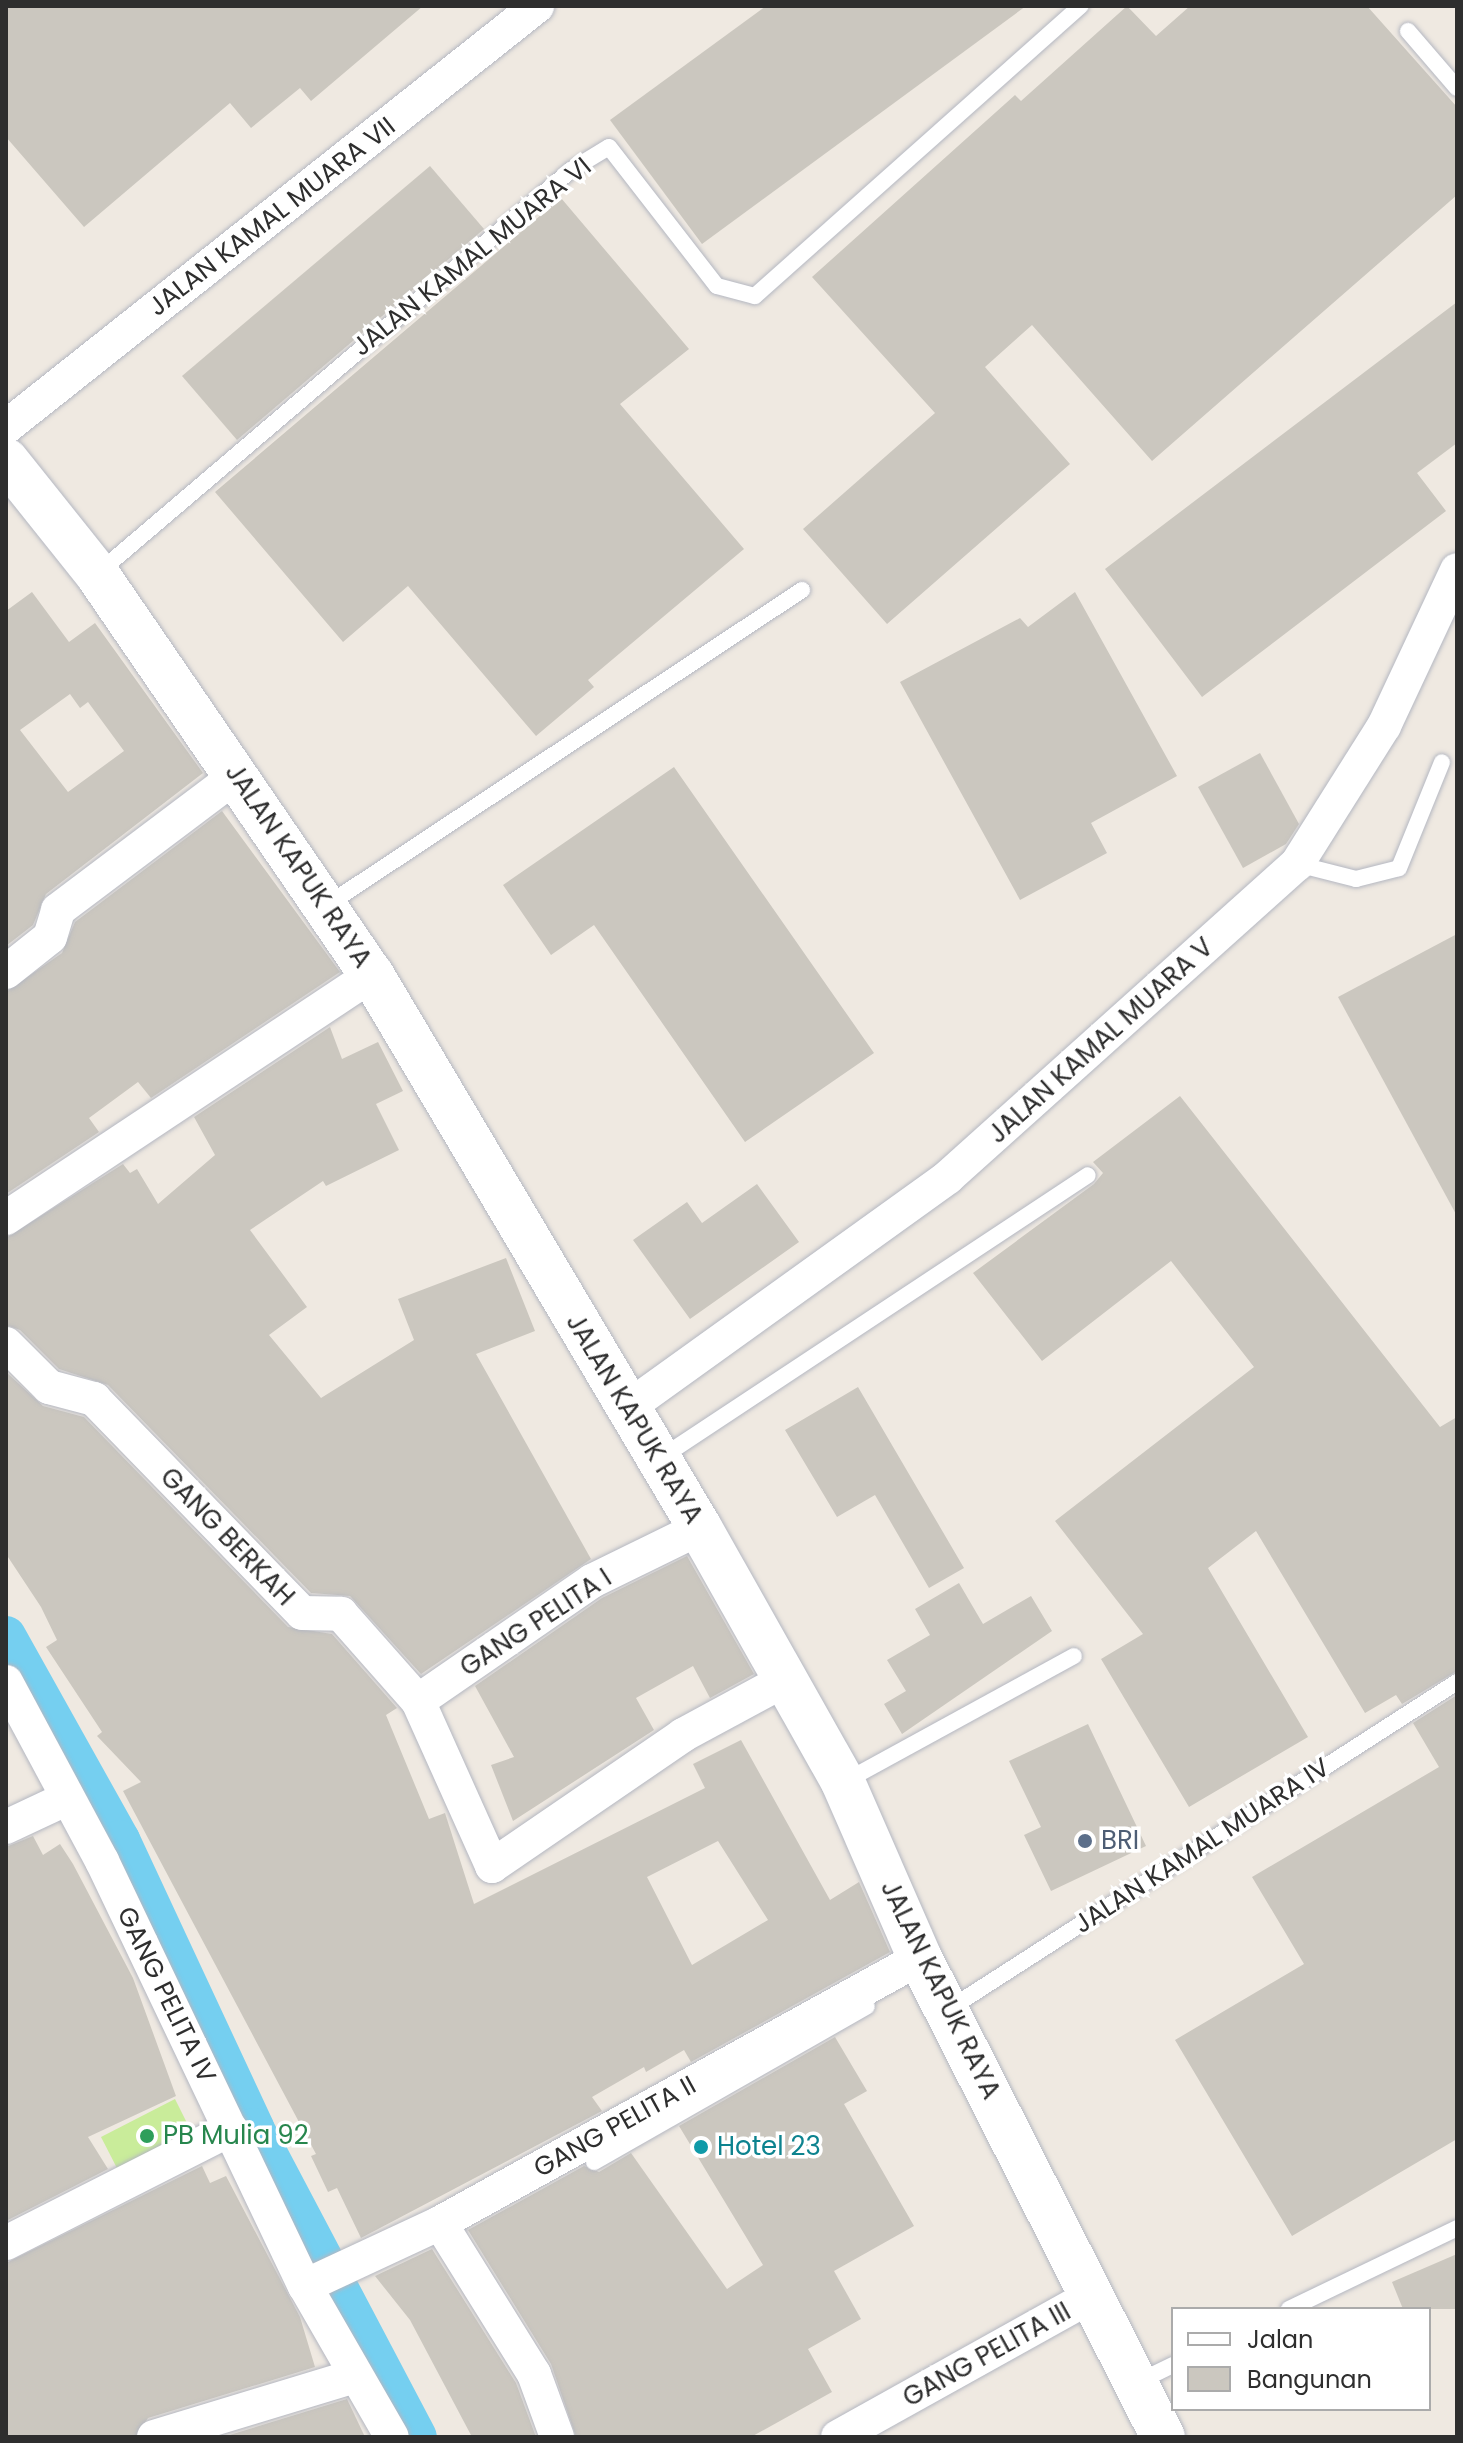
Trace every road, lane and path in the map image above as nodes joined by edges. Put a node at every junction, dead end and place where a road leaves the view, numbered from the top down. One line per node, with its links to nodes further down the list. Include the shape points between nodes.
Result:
1 (537, 6): 5 (street, JALAN KAMAL MUARA VII)
2 (1080, 6): 8 (lane, JALAN KAMAL MUARA VI, via 755,296 717,286 609,147 571,170)
3 (1408, 31): 4 (lane)
4 (1457, 88)
5 (6, 427)
6 (6, 460): 8 (main road, JALAN KAPUK RAYA)
7 (1457, 570): 12 (street, JALAN KAMAL MUARA V, via 1384,726)
8 (97, 574): 11 (main road, JALAN KAPUK RAYA)
9 (802, 590): 13 (lane)
10 (1442, 762): 12 (lane, via 1399,868 1356,879)
11 (236, 776): 13 (main road, JALAN KAPUK RAYA); 14 (street, via 58,910 50,937)
12 (1297, 864): 19 (street, JALAN KAMAL MUARA V, via 948,1177)
13 (326, 906): 15 (main road, JALAN KAPUK RAYA)
14 (6, 972)
15 (372, 975): 17 (street); 19 (main road, JALAN KAPUK RAYA)
16 (1088, 1175): 20 (lane)
17 (6, 1218)
18 (6, 1344): 26 (street, GANG BERKAH, via 49,1387 94,1399 302,1613 341,1614)
19 (627, 1408): 20 (main road, JALAN KAPUK RAYA)
20 (656, 1460): 21 (main road, JALAN KAPUK RAYA)
21 (700, 1528): 23 (main road, JALAN KAPUK RAYA); 26 (street, GANG PELITA I, via 592,1581)
22 (1074, 1656): 27 (lane)
23 (783, 1681): 26 (street, GANG BERKAH, via 683,1735 492,1866); 27 (main road, JALAN KAPUK RAYA)
24 (6, 1682): 28 (street, GANG PELITA IV)
25 (1457, 1682): 30 (lane, JALAN KAMAL MUARA IV)
26 (418, 1701)
27 (843, 1782): 30 (main road, JALAN KAPUK RAYA)
28 (68, 1798): 29 (street); 31 (street, GANG PELITA IV)
29 (6, 1827)
30 (932, 1980): 32 (lane, JALAN KAMAL MUARA IV); 33 (street, GANG PELITA II); 37 (main road, JALAN KAPUK RAYA)
31 (231, 2129): 35 (street); 36 (street, GANG PELITA IV)
32 (594, 2162)
33 (440, 2223): 36 (street, GANG PELITA II); 43 (street, via 534,2374)
34 (1457, 2228): 38 (lane)
35 (6, 2243)
36 (310, 2284): 40 (street, GANG PELITA IV)
37 (1093, 2295): 39 (main road, JALAN KAPUK RAYA); 44 (street, GANG PELITA III)
38 (1293, 2307)
39 (1155, 2374): 45 (main road, JALAN KAPUK RAYA)
40 (355, 2376): 41 (street); 42 (street, GANG PELITA IV)
41 (154, 2437)
42 (392, 2437)
43 (557, 2437)
44 (838, 2437)
45 (1163, 2437)

